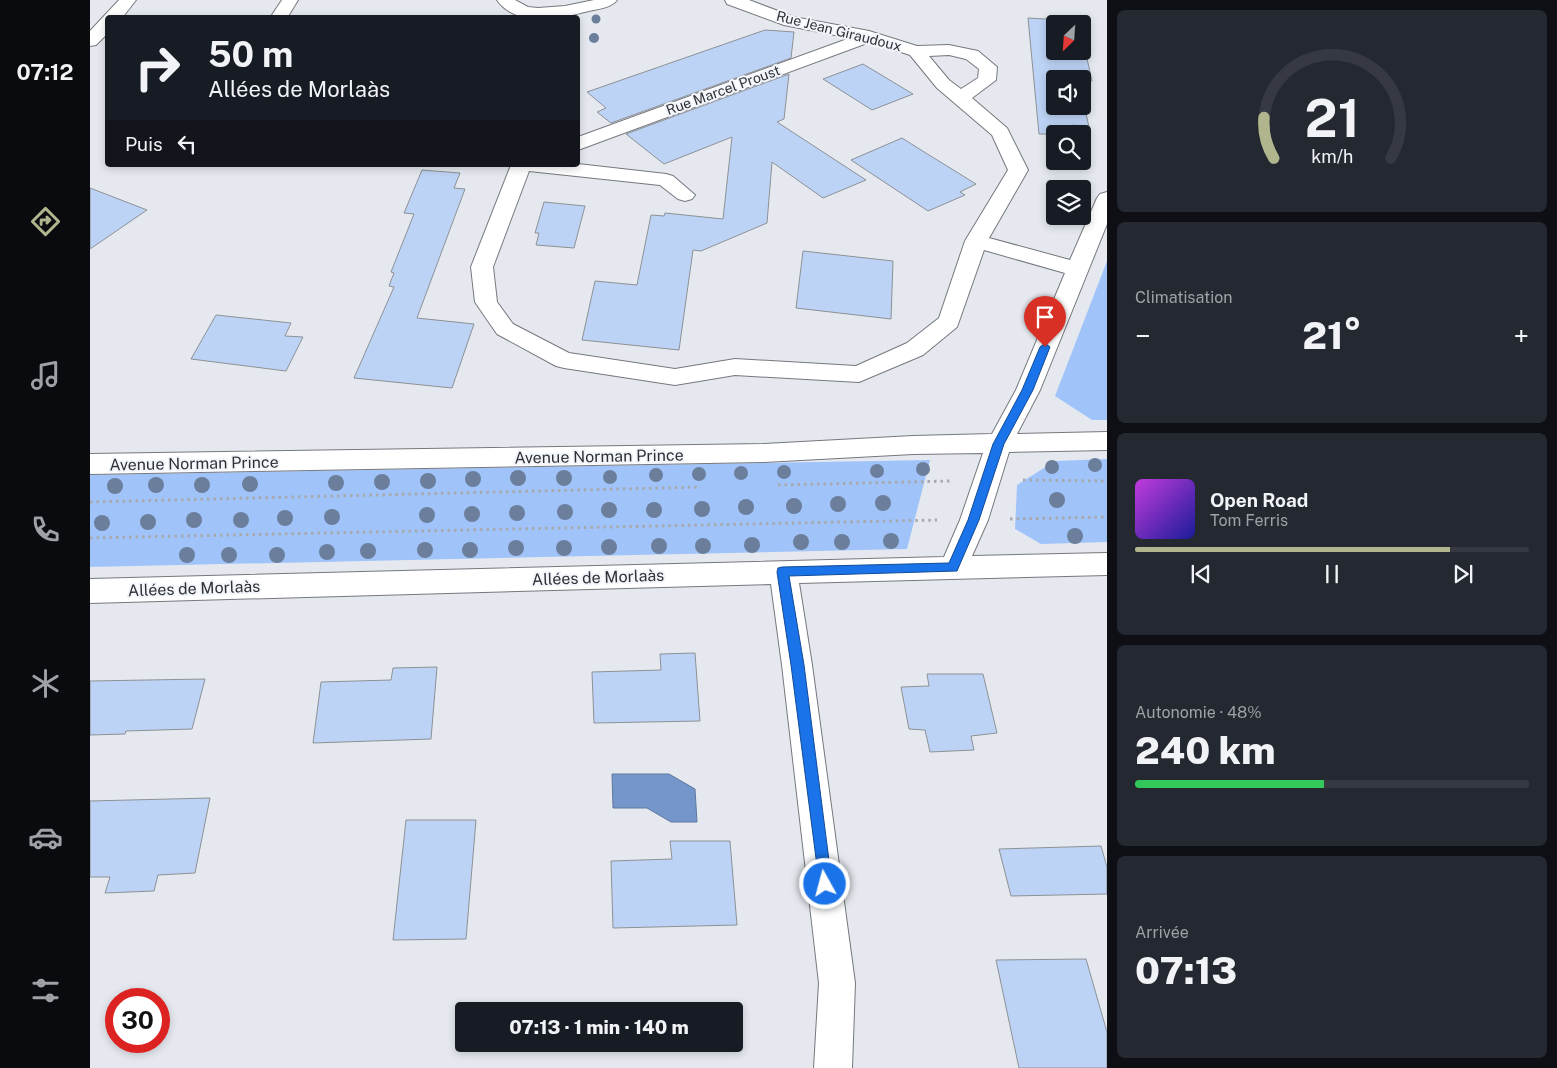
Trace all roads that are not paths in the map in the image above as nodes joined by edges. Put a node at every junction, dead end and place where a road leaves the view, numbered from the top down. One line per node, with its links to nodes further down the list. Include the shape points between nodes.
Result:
1 (128, 0): 6 (street)
2 (290, 0): 7 (street)
3 (505, 0): 4 (street, via 518,10 549,15)
4 (609, 0)
5 (733, 0): 9 (street, Rue Jean Giraudoux, via 790,21)
6 (115, 15)
7 (280, 15)
8 (105, 25): 10 (street)
9 (869, 36): 11 (street, Rue Jean Giraudoux); 13 (street, Rue Marcel Proust)
10 (90, 41)
11 (916, 51): 12 (street, Rue Jean Giraudoux, via 943,84); 12 (street, Rue Jean Giraudoux, via 948,50 972,55 988,67 987,80)
12 (960, 98): 18 (street, Rue Jean Giraudoux, via 1000,132 1018,170)
13 (580, 143)
14 (520, 167): 18 (street, via 482,267 486,302 505,329 564,360 675,377 735,368 859,374 915,349 949,322)
15 (546, 167): 16 (street, via 666,180)
16 (685, 195)
17 (1107, 198): 19 (street)
18 (974, 246): 19 (street)
19 (1075, 276): 21 (street, via 1028,390)
20 (1107, 441): 21 (street, Avenue Norman Prince)
21 (999, 444): 22 (street, Avenue Norman Prince, via 913,444 764,453); 24 (street, via 974,520)
22 (90, 464)
23 (1107, 564): 24 (street, Allées de Morlaàs)
24 (953, 568): 25 (street, Allées de Morlaàs)
25 (782, 572): 26 (street, Allées de Morlaàs); 27 (street, via 797,665 837,983)
26 (90, 591)
27 (833, 1068)

